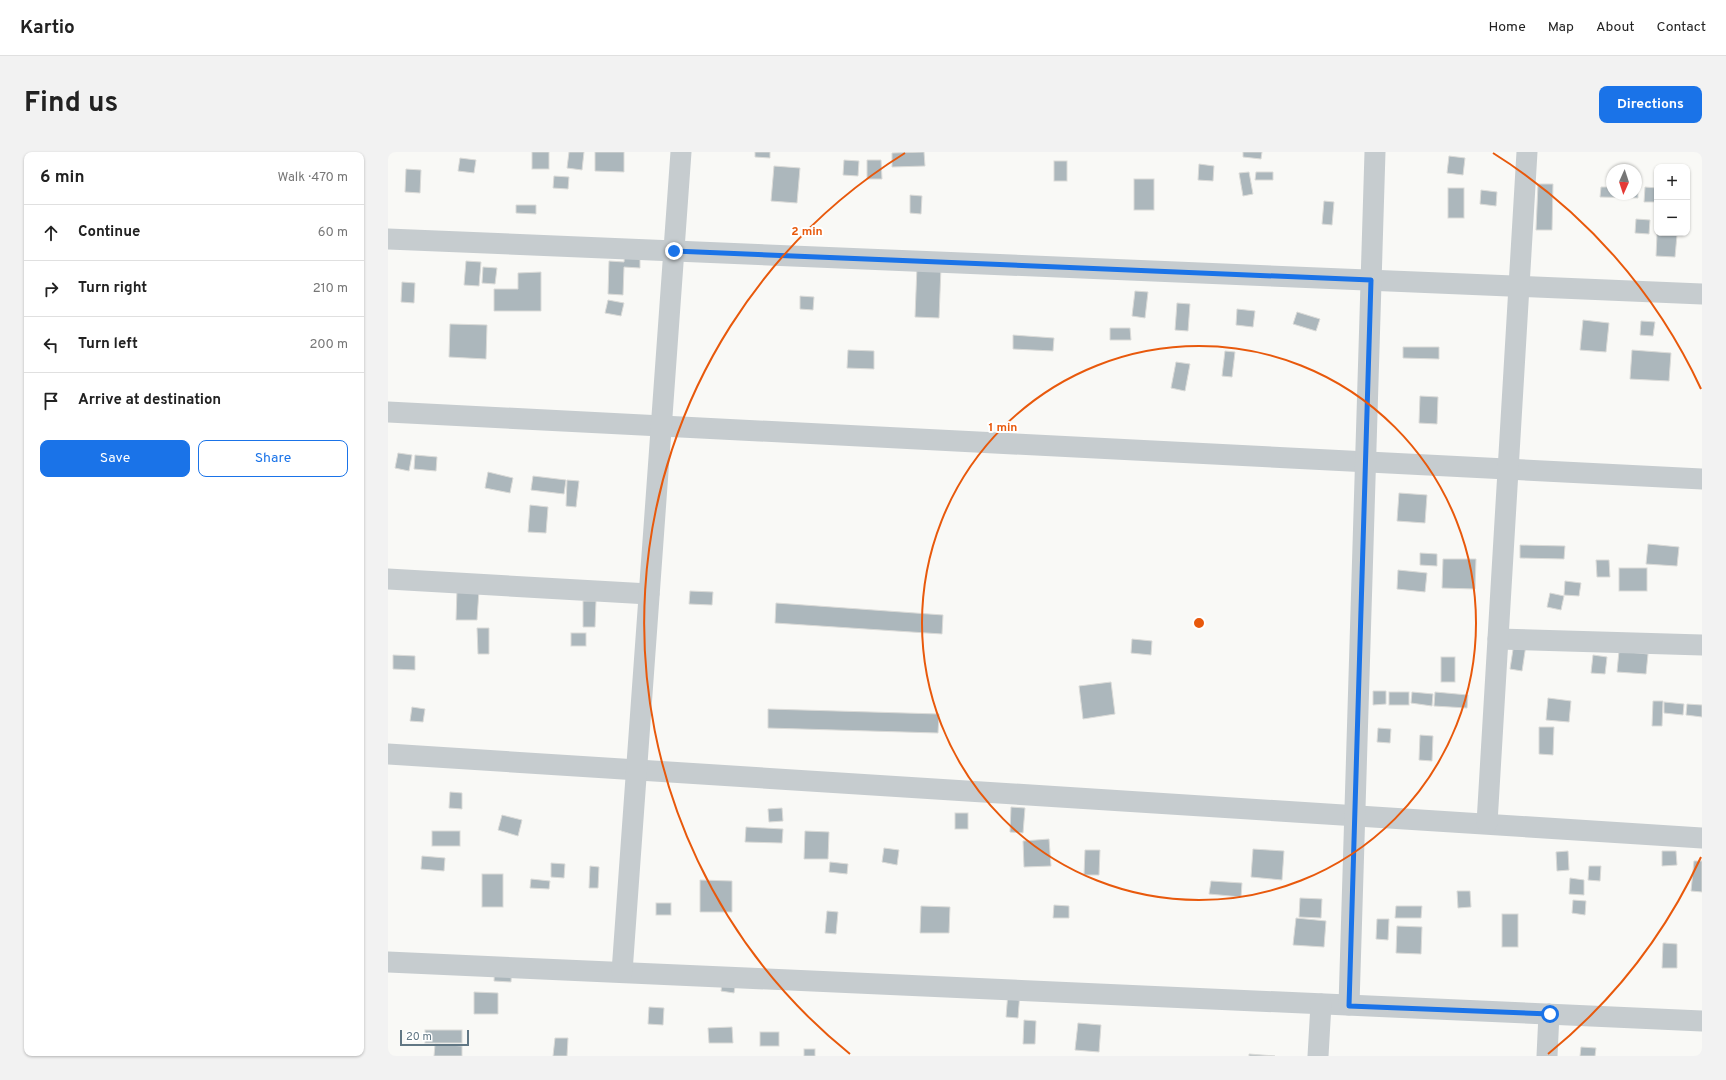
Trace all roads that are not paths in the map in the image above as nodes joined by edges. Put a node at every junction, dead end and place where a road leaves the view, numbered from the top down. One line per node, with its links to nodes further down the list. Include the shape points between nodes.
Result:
1 (681, 152): 5 (street)
2 (1375, 152): 6 (street)
3 (1527, 152): 7 (street)
4 (388, 238): 5 (street)
5 (674, 251): 6 (street); 10 (street)
6 (1371, 280): 7 (street); 11 (street)
7 (1519, 286): 8 (street); 12 (street)
8 (1702, 294)
9 (388, 412): 10 (street)
10 (661, 426): 11 (street); 15 (street)
11 (1365, 462): 12 (street); 20 (street)
12 (1508, 469): 13 (street); 16 (street)
13 (1702, 479)
14 (388, 579): 15 (street)
15 (649, 594): 19 (street)
16 (1498, 639): 17 (street); 21 (street)
17 (1702, 645)
18 (388, 754): 19 (street)
19 (637, 770): 20 (street); 24 (street)
20 (1355, 815): 21 (street); 26 (street)
21 (1487, 823): 22 (street)
22 (1702, 838)
23 (388, 962): 24 (street)
24 (622, 972): 25 (street)
25 (1321, 1004): 26 (street); 29 (street)
26 (1349, 1006): 27 (street)
27 (1550, 1014): 28 (street); 30 (street)
28 (1702, 1021)
29 (1318, 1056)
30 (1547, 1056)

